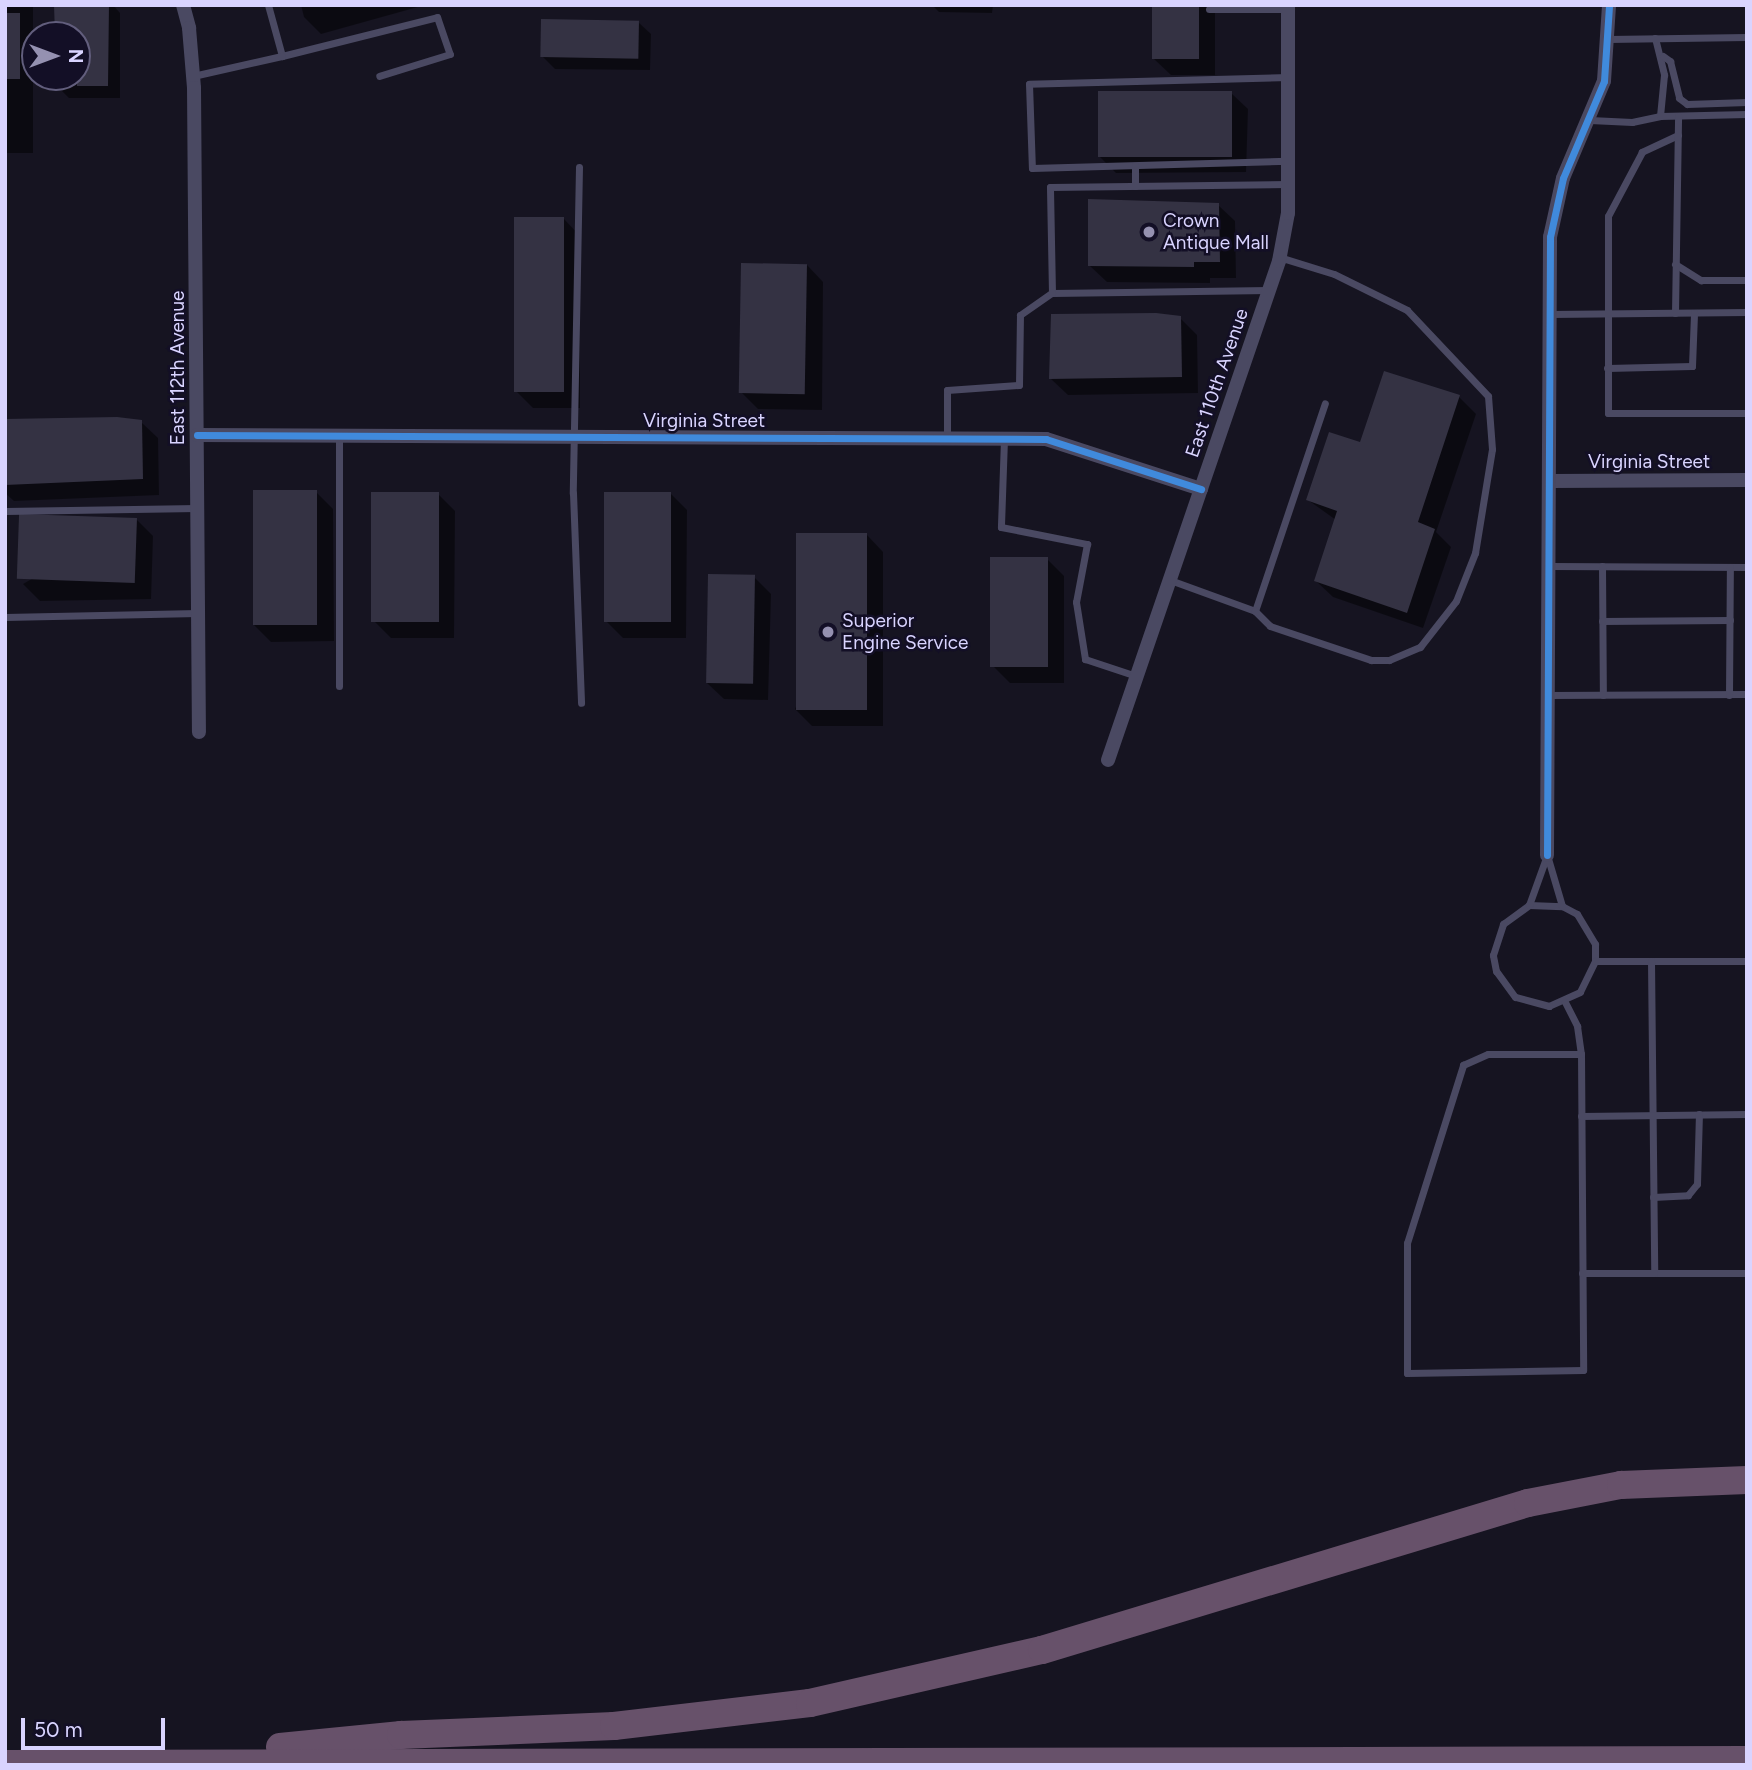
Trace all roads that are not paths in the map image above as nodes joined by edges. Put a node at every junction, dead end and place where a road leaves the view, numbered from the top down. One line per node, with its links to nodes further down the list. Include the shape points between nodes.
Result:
1 (183, 5): 11 (street, East 112th Avenue)
2 (268, 5): 9 (lane)
3 (1609, 5): 8 (street)
4 (1288, 7): 5 (lane); 13 (street, East 110th Avenue)
5 (1209, 9)
6 (1747, 37): 7 (lane)
7 (1656, 38): 8 (lane); 10 (lane)
8 (1608, 39): 18 (street, via 1604,81)
9 (282, 56): 11 (lane); 12 (lane, via 437,17 450,54)
10 (1663, 56): 14 (lane, via 1670,61 1679,98 1688,104); 16 (lane)
11 (193, 76): 38 (street, East 112th Avenue)
12 (379, 76)
13 (1288, 77): 20 (street, East 110th Avenue); 21 (lane, via 1029,84 1032,168)
14 (1747, 102)
15 (1747, 114): 17 (lane)
16 (1660, 116): 17 (lane); 18 (lane, via 1632,122)
17 (1678, 116): 19 (lane)
18 (1590, 120): 33 (street, via 1556,199 1550,237)
19 (1678, 135): 26 (lane); 34 (lane, via 1642,152 1608,216)
20 (1288, 162): 21 (lane); 23 (street, East 110th Avenue)
21 (1135, 166): 24 (lane)
22 (579, 167): 40 (lane)
23 (1288, 184): 24 (lane); 25 (street, East 110th Avenue)
24 (1135, 186): 29 (lane, via 1050,187)
25 (1279, 257): 28 (street, East 110th Avenue); 53 (lane, via 1334,274 1407,310 1488,396 1492,449 1475,553 1456,601 1420,647 1389,660 1371,660 1270,626)
26 (1675, 264): 27 (lane, via 1701,279); 31 (lane)
27 (1747, 279)
28 (1269, 290): 29 (lane); 45 (street, East 110th Avenue)
29 (1052, 293): 41 (lane, via 1020,315 1019,385 947,390)
30 (1747, 312): 32 (lane)
31 (1675, 313): 32 (lane); 34 (lane)
32 (1693, 313): 35 (lane, via 1692,366)
33 (1549, 314): 34 (lane); 44 (street)
34 (1607, 314): 35 (lane)
35 (1607, 368): 37 (lane, via 1608,413)
36 (1325, 403): 53 (lane)
37 (1747, 413)
38 (198, 435): 39 (street, Virginia Street); 46 (street, East 112th Avenue)
39 (339, 435): 40 (street, Virginia Street); 59 (lane)
40 (576, 436): 41 (street, Virginia Street); 64 (lane, via 573,493)
41 (947, 438): 42 (street, Virginia Street)
42 (1004, 439): 45 (street, Virginia Street, via 1046,439); 58 (lane, via 1001,527 1087,544 1076,602 1085,659)
43 (1747, 480): 44 (street, Virginia Street)
44 (1551, 481): 48 (street)
45 (1202, 489): 52 (street, East 110th Avenue)
46 (198, 508): 47 (lane); 54 (street, East 112th Avenue)
47 (5, 512)
48 (1550, 566): 49 (lane); 61 (street)
49 (1602, 566): 50 (lane); 57 (lane)
50 (1730, 567): 51 (lane); 56 (lane)
51 (1747, 567)
52 (1170, 580): 53 (lane); 58 (street, East 110th Avenue)
53 (1255, 611)
54 (198, 613): 55 (lane); 65 (street, East 112th Avenue)
55 (5, 617)
56 (1730, 620): 57 (lane); 63 (lane)
57 (1602, 621): 62 (lane)
58 (1137, 677): 66 (street, East 110th Avenue)
59 (339, 686)
60 (1747, 694): 63 (lane)
61 (1549, 695): 62 (lane); 67 (street)
62 (1603, 695): 63 (lane)
63 (1729, 695)
64 (581, 703)
65 (199, 732)
66 (1108, 760)
67 (1547, 855): 68 (lane); 69 (lane)
68 (1529, 905): 69 (lane); 73 (lane, via 1503,924 1495,939 1496,971 1515,997 1531,1004)
69 (1562, 906): 70 (lane, via 1588,928)
70 (1595, 961): 71 (lane); 73 (lane, via 1580,992)
71 (1651, 961): 72 (lane); 77 (lane)
72 (1747, 961)
73 (1566, 1002): 74 (lane, via 1577,1026)
74 (1581, 1054): 78 (lane); 80 (lane, via 1488,1054 1463,1065 1407,1242 1407,1373 1583,1370)
75 (1699, 1114): 76 (lane); 77 (lane); 79 (lane, via 1697,1184 1688,1195)
76 (1747, 1114)
77 (1652, 1115): 78 (lane); 79 (lane)
78 (1581, 1116): 80 (lane)
79 (1653, 1197): 81 (lane)
80 (1583, 1273): 81 (lane)
81 (1654, 1273): 82 (lane)
82 (1747, 1273)
83 (1747, 1480): 86 (highway, via 1622,1485 1528,1503 1030,1653 810,1703 614,1726 401,1735)
84 (1747, 1760): 86 (highway)
85 (5, 1763): 86 (highway)
86 (126, 1763)

